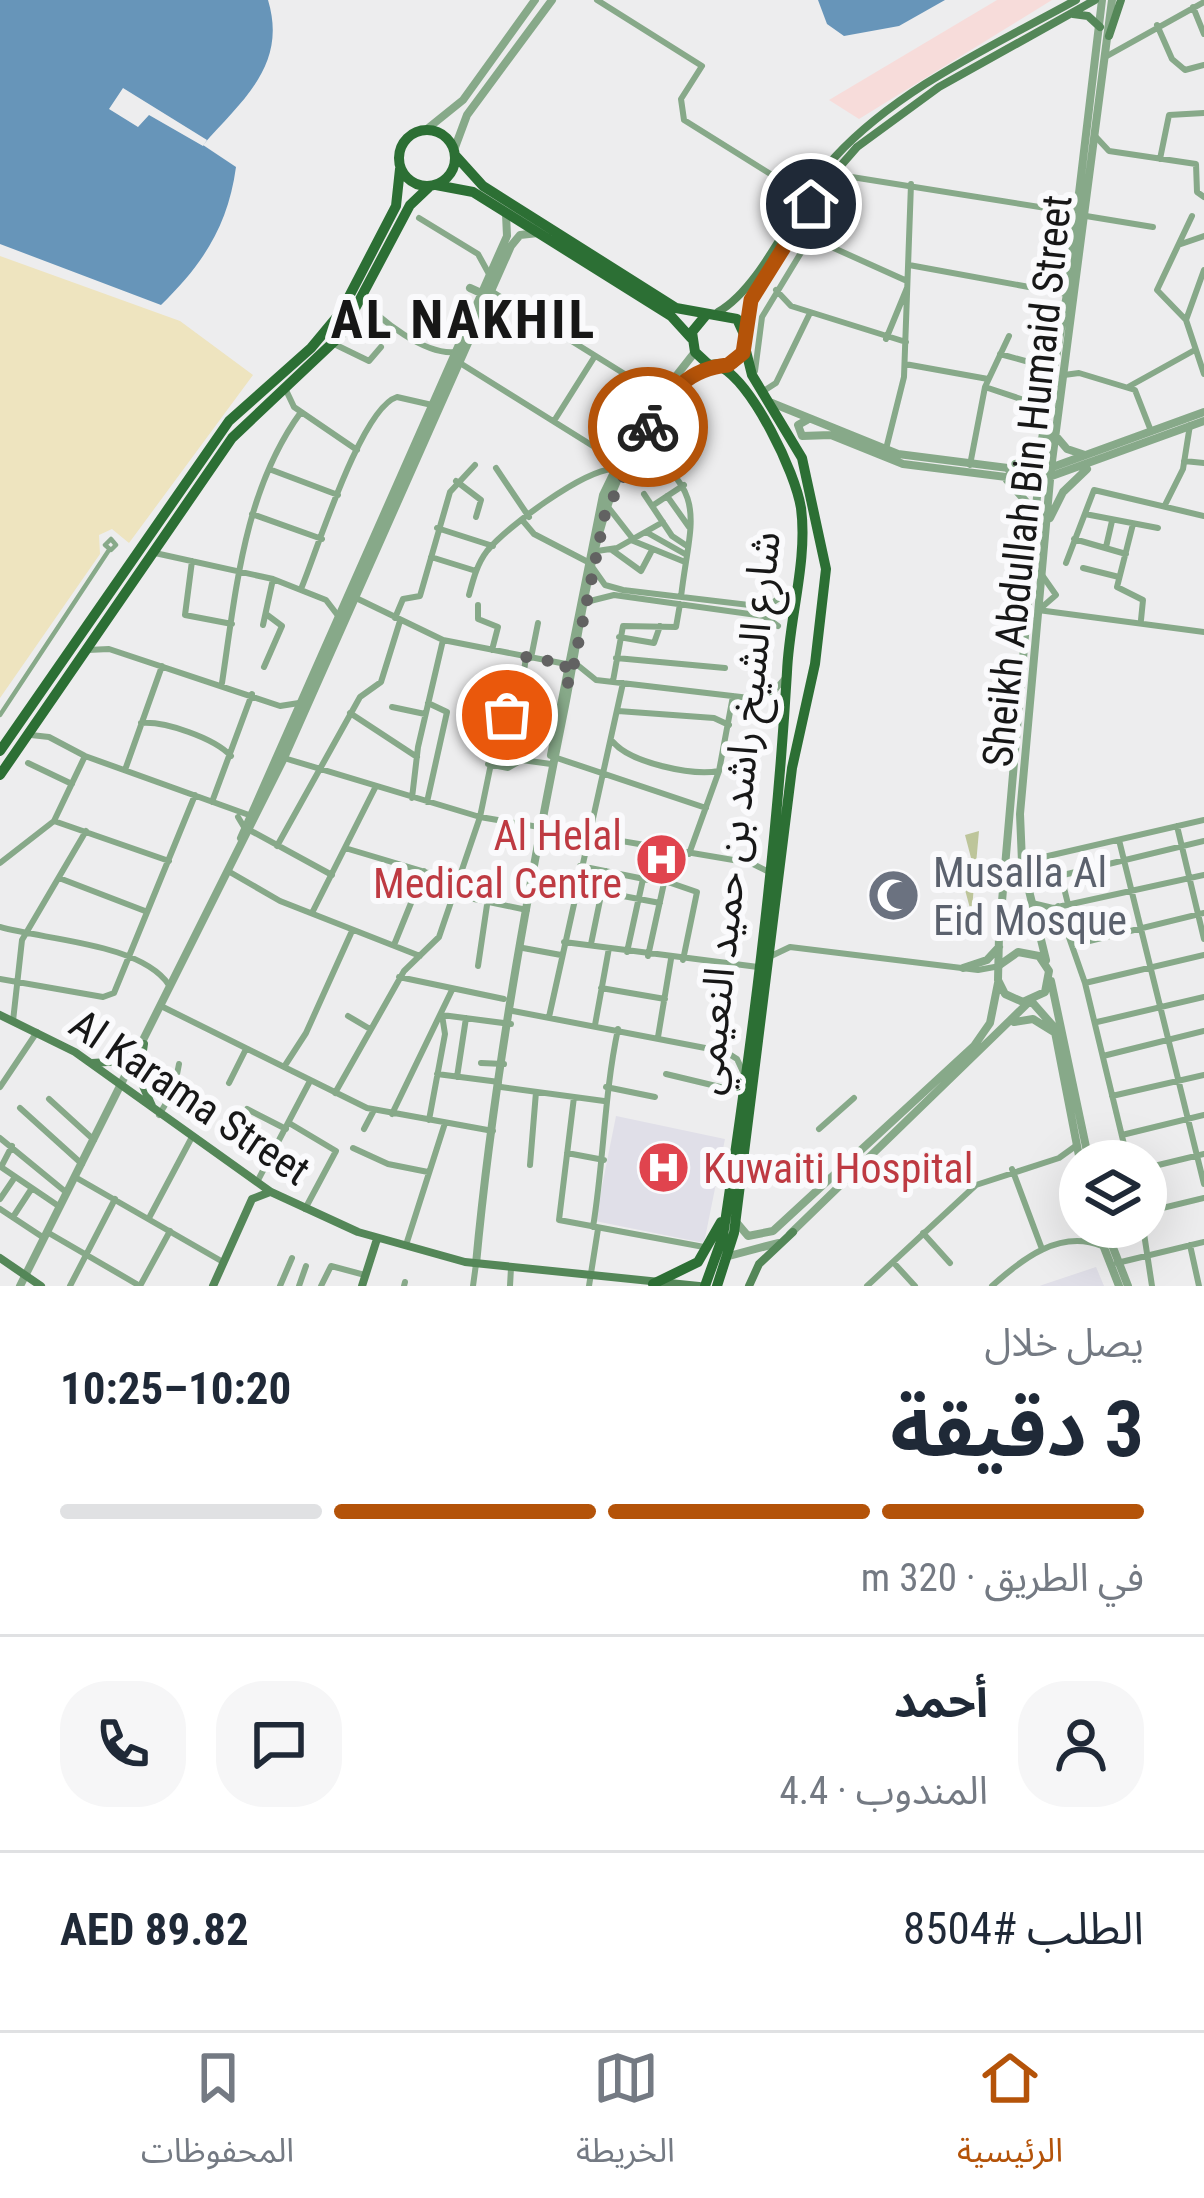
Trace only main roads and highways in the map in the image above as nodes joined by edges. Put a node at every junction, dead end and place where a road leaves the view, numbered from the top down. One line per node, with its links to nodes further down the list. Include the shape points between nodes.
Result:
1 (1076, 0): 14 (main road, via 897,102 851,141 804,195 741,294)
2 (1099, 0): 4 (main road)
3 (1117, 0): 6 (main road)
4 (1072, 14): 5 (main road); 10 (main road, via 911,105)
5 (1100, 27)
6 (1109, 37)
7 (455, 153): 8 (main road, via 441,133 427,129 405,139); 9 (main road, via 448,176); 14 (main road, via 482,186 676,308)
8 (400, 169): 9 (main road, via 410,181); 21 (main road, via 396,206 341,312 229,421)
9 (433, 185): 16 (main road, via 466,189 539,233 671,316); 24 (main road, via 410,205 334,344 241,427)
10 (823, 186): 11 (main road); 13 (main road)
11 (824, 207)
12 (805, 240): 13 (main road)
13 (782, 248): 15 (main road, via 751,300)
14 (712, 313): 15 (main road, via 731,314); 16 (main road)
15 (745, 330): 17 (main road)
16 (693, 346): 18 (main road)
17 (746, 347): 18 (main road, via 734,362); 20 (main road, شارع الشيخ راشد بن حميد النعيمي, via 755,380 802,458 826,561)
18 (715, 366): 19 (main road, شارع الشيخ راشد بن حميد النعيمي, via 735,377 798,496 802,533)
19 (788, 658): 20 (main road, via 798,668); 30 (main road, شارع الشيخ راشد بن حميد النعيمي, via 785,751)
20 (815, 664): 30 (main road, شارع الشيخ راشد بن حميد النعيمي, via 793,759)
21 (25, 715): 22 (main road); 23 (main road)
22 (4, 717)
23 (0, 751)
24 (0, 775)
25 (0, 1015): 26 (main road, Al Karama Street)
26 (89, 1063): 27 (main road, Al Karama Street); 27 (main road, via 117,1063 144,1044 139,1077)
27 (158, 1113): 28 (main road, Al Karama Street)
28 (271, 1192): 32 (main road, Al Karama Street); 38 (main road, via 252,1199)
29 (746, 1197): 30 (main road)
30 (732, 1211): 34 (main road, شارع الشيخ راشد بن حميد النعيمي); 36 (main road, via 684,1272); 40 (main road, شارع الشيخ راشد بن حميد النعيمي)
31 (793, 1232): 43 (main road)
32 (377, 1239): 35 (main road, Al Karama Street); 39 (main road)
33 (0, 1258): 37 (main road)
34 (727, 1262): 41 (main road, شارع الشيخ راشد بن حميد النعيمي); 42 (main road)
35 (590, 1282): 36 (main road, Al Karama Street)
36 (653, 1284): 40 (main road, Al Karama Street)
37 (41, 1286)
38 (213, 1286)
39 (362, 1286)
40 (702, 1286)
41 (717, 1286)
42 (735, 1286)
43 (749, 1286)

